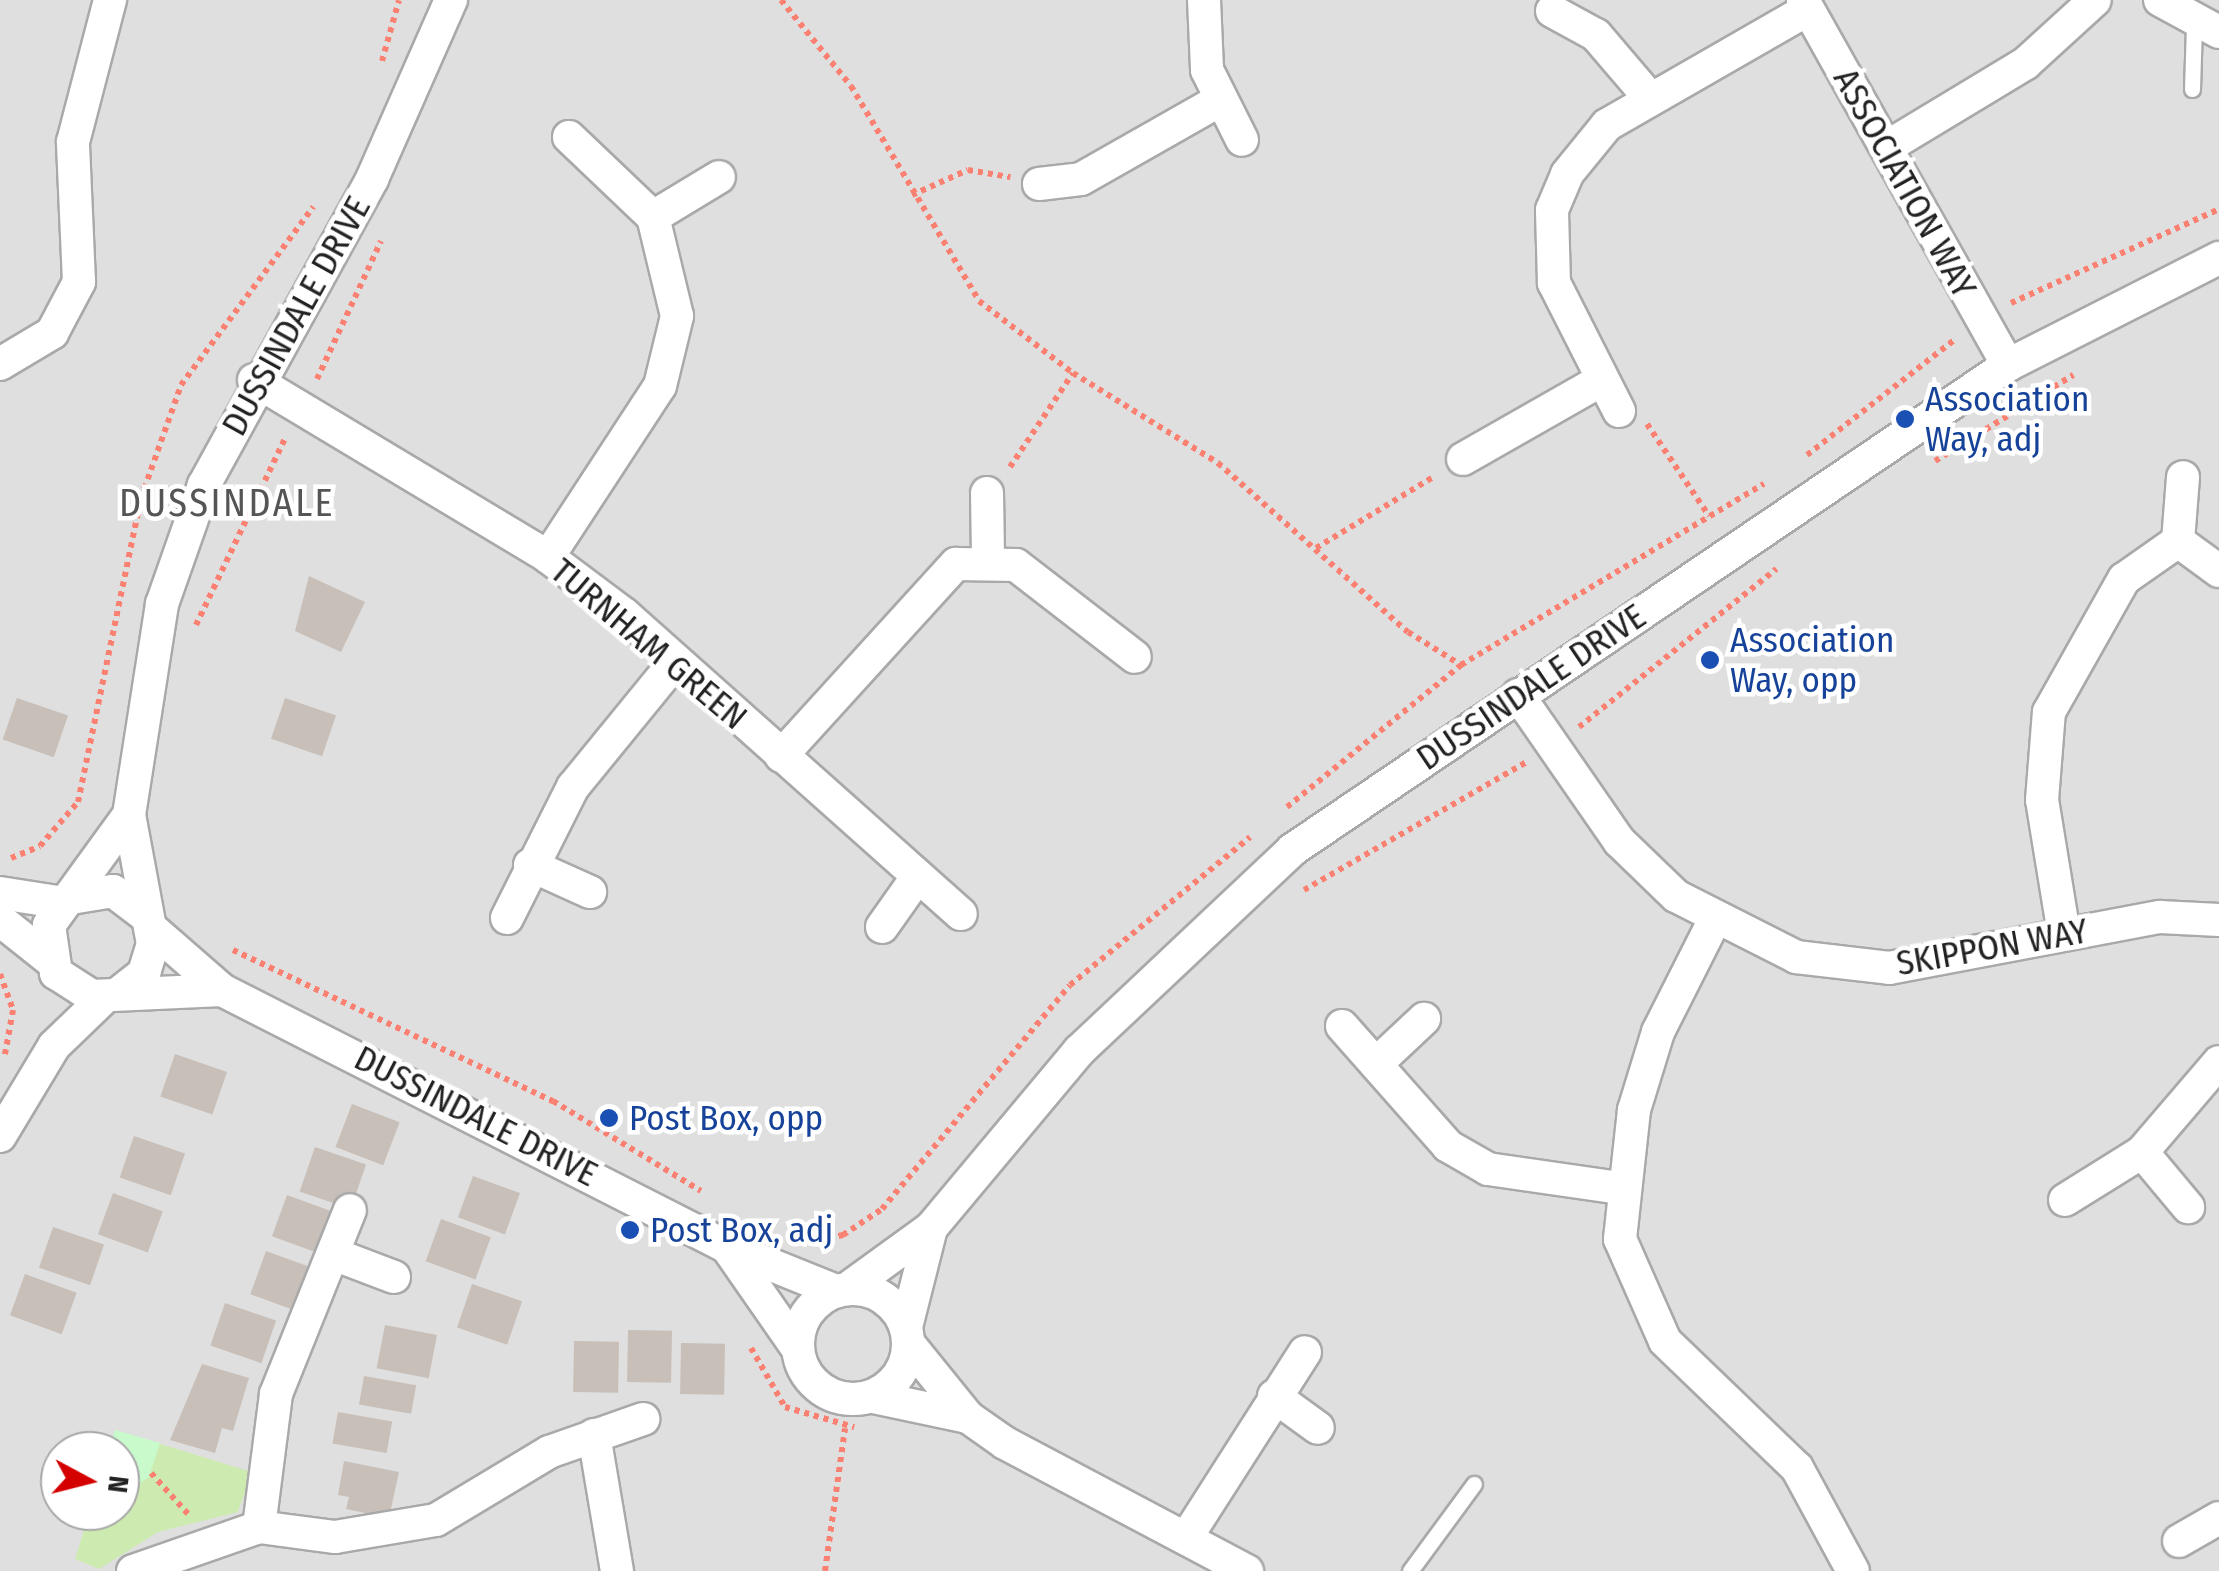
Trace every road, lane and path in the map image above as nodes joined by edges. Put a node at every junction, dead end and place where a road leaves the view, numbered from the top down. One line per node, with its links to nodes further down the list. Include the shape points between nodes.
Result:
1 (110, 0): 22 (street, via 73,142 79,282 52,333)
2 (451, 0): 26 (street, DUSSINDALE DRIVE, via 372,179)
3 (781, 0): 18 (path, via 851,86)
4 (1204, 0): 12 (street, via 1207,70)
5 (2095, 0): 15 (street, via 2026,62)
6 (2160, 0): 9 (street)
7 (1805, 5): 11 (street); 15 (street, ASSOCIATION WAY)
8 (1552, 11): 11 (street, via 1596,35)
9 (2207, 29): 10 (lane)
10 (2192, 89)
11 (1649, 96): 27 (street, via 1584,146 1552,210 1554,283)
12 (1220, 100): 14 (street); 17 (street, via 1081,179)
13 (569, 137): 19 (street)
14 (1242, 140)
15 (1887, 147): 23 (street, ASSOCIATION WAY)
16 (719, 177): 19 (street)
17 (1039, 184): 18 (path, via 968,170)
18 (912, 195): 25 (path, via 979,301)
19 (652, 216): 38 (street, via 673,275 672,352)
20 (388, 228): 28 (path, via 348,328)
21 (2219, 258): 23 (street, DUSSINDALE DRIVE)
22 (0, 364)
23 (2008, 365): 46 (street, DUSSINDALE DRIVE)
24 (2085, 368): 31 (path)
25 (1073, 373): 33 (path, via 1012,457 1006,491); 37 (path, via 1218,463)
26 (254, 380): 28 (street, TURNHAM GREEN); 49 (street, DUSSINDALE DRIVE, via 162,604)
27 (1600, 381): 29 (street); 30 (street)
28 (299, 408): 38 (street, TURNHAM GREEN); 42 (path)
29 (1618, 411): 35 (path, via 1652,426)
30 (1463, 459): 37 (path)
31 (1921, 470)
32 (2183, 477): 36 (street)
33 (987, 493): 40 (street)
34 (1733, 502): 35 (path)
35 (1709, 516): 45 (path)
36 (2178, 541): 41 (street); 65 (street, via 2124,579 2050,712 2042,800)
37 (1316, 548): 45 (path, via 1408,632)
38 (548, 558): 44 (street, TURNHAM GREEN)
39 (1791, 558): 47 (path)
40 (988, 559): 43 (street, via 1043,581); 48 (street, via 956,564 929,584)
41 (2219, 572)
42 (191, 637)
43 (1135, 657)
44 (675, 662): 48 (street, TURNHAM GREEN); 52 (street, via 573,787)
45 (1461, 665): 50 (path)
46 (1518, 695): 47 (street, SKIPPON WAY); 84 (street, DUSSINDALE DRIVE, via 1292,850 1079,1051)
47 (1554, 745): 57 (path); 63 (street, SKIPPON WAY, via 1619,841)
48 (781, 756): 53 (street, TURNHAM GREEN)
49 (129, 815): 56 (street, DUSSINDALE DRIVE); 62 (street, DUSSINDALE DRIVE)
50 (1272, 821)
51 (1258, 831): 85 (path, via 1070,985 882,1209 842,1235)
52 (530, 865): 54 (street); 59 (street)
53 (916, 879): 58 (street, TURNHAM GREEN); 64 (street)
54 (590, 892)
55 (0, 893): 56 (street)
56 (68, 901): 62 (street, DUSSINDALE DRIVE, via 112,891); 67 (street, DUSSINDALE DRIVE, via 49,925)
57 (1287, 902)
58 (961, 914)
59 (507, 918)
60 (0, 920): 67 (street)
61 (2219, 920): 65 (street, SKIPPON WAY, via 2160,918)
62 (148, 922): 69 (street, DUSSINDALE DRIVE); 70 (street, DUSSINDALE DRIVE, via 150,960)
63 (1714, 922): 65 (street, SKIPPON WAY, via 1796,957 1889,968); 79 (street, via 1658,1032)
64 (882, 927)
65 (2064, 934)
66 (226, 946): 80 (path, via 554,1101)
67 (52, 966): 70 (street, DUSSINDALE DRIVE, via 80,993); 73 (street)
68 (0, 974): 76 (path, via 14,1010)
69 (222, 990): 70 (street, DUSSINDALE DRIVE); 86 (street, DUSSINDALE DRIVE)
70 (113, 994): 73 (street)
71 (1424, 1020): 75 (street)
72 (1342, 1026): 75 (street)
73 (54, 1046): 77 (street)
74 (2219, 1062): 78 (street)
75 (1376, 1064): 79 (street, via 1448,1146 1488,1169)
76 (0, 1070)
77 (0, 1136)
78 (2142, 1152): 81 (street); 82 (street)
79 (1620, 1188): 113 (street, via 1620,1239 1665,1341 1797,1468)
80 (706, 1195)
81 (2065, 1200)
82 (2188, 1206)
83 (350, 1210): 87 (street)
84 (930, 1228): 89 (street, DUSSINDALE DRIVE); 90 (street, DUSSINDALE DRIVE)
85 (796, 1242)
86 (727, 1246): 89 (street, DUSSINDALE DRIVE); 92 (street, DUSSINDALE DRIVE)
87 (336, 1255): 88 (street); 104 (street, via 276,1394)
88 (394, 1277)
89 (842, 1290): 90 (street, DUSSINDALE DRIVE, via 889,1302); 92 (street, DUSSINDALE DRIVE, via 809,1310)
90 (908, 1336): 95 (street, DUSSINDALE DRIVE, via 899,1376); 96 (street)
91 (748, 1340): 98 (path, via 785,1407)
92 (798, 1348): 95 (street, DUSSINDALE DRIVE, via 824,1392)
93 (1306, 1352): 94 (street)
94 (1274, 1396): 99 (street); 105 (street)
95 (871, 1410): 96 (street); 98 (path)
96 (968, 1417): 105 (street)
97 (643, 1420): 100 (street)
98 (845, 1428): 110 (path)
99 (1318, 1428)
100 (594, 1435): 104 (street, via 436,1520 335,1537); 109 (street)
101 (151, 1473): 107 (path, via 177,1492)
102 (1474, 1484): 112 (lane)
103 (2219, 1518): 106 (street)
104 (259, 1527): 107 (street)
105 (1188, 1536): 111 (street)
106 (2179, 1541)
107 (198, 1542): 108 (street)
108 (133, 1571)
109 (617, 1571)
110 (825, 1571)
111 (1247, 1571)
112 (1410, 1571)
113 (1854, 1571)

